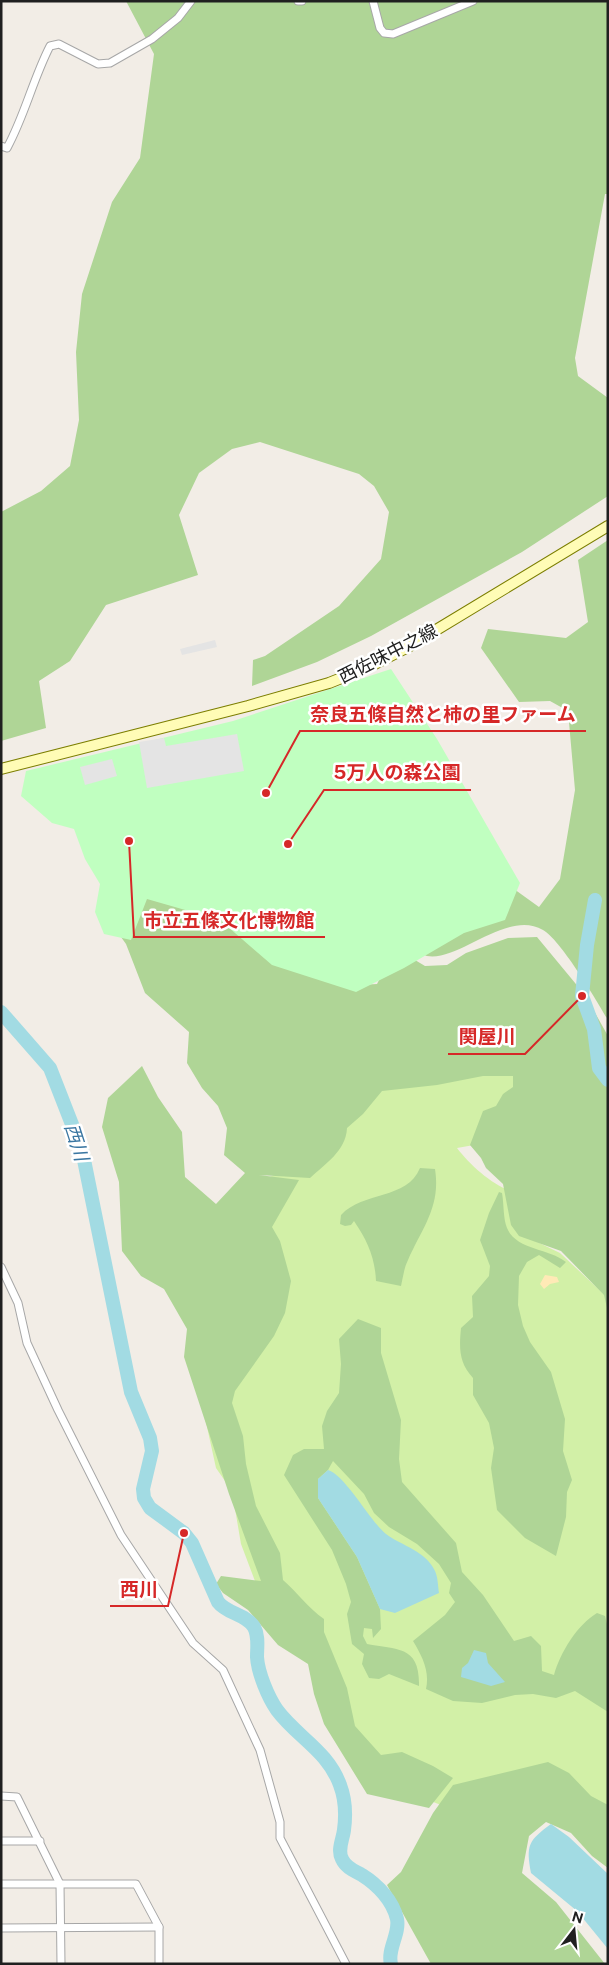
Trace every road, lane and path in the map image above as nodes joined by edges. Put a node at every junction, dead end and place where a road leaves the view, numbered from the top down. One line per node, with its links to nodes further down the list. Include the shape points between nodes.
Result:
1 (191, 1): 4 (street, via 178,18 152,39 110,63 98,64 59,44 50,46 13,136 7,148)
2 (373, 1): 3 (street, via 380,28 384,33 393,34)
3 (473, 1)
4 (1, 146)
5 (608, 526): 6 (main road, 西佐味中之線, via 408,647 329,683 240,709)
6 (1, 768)
7 (1, 1267): 18 (street, via 18,1303 27,1343 121,1535 192,1643 223,1670 260,1750 280,1822 280,1838)
8 (1, 1796): 9 (street, via 18,1797)
9 (40, 1841): 10 (street); 12 (street)
10 (1, 1842)
11 (1, 1884): 12 (street)
12 (60, 1884): 13 (street, via 136,1884); 15 (street)
13 (158, 1927): 15 (street); 17 (street)
14 (1, 1928): 15 (street)
15 (61, 1928): 16 (street)
16 (60, 1964)
17 (159, 1964)
18 (346, 1964)

